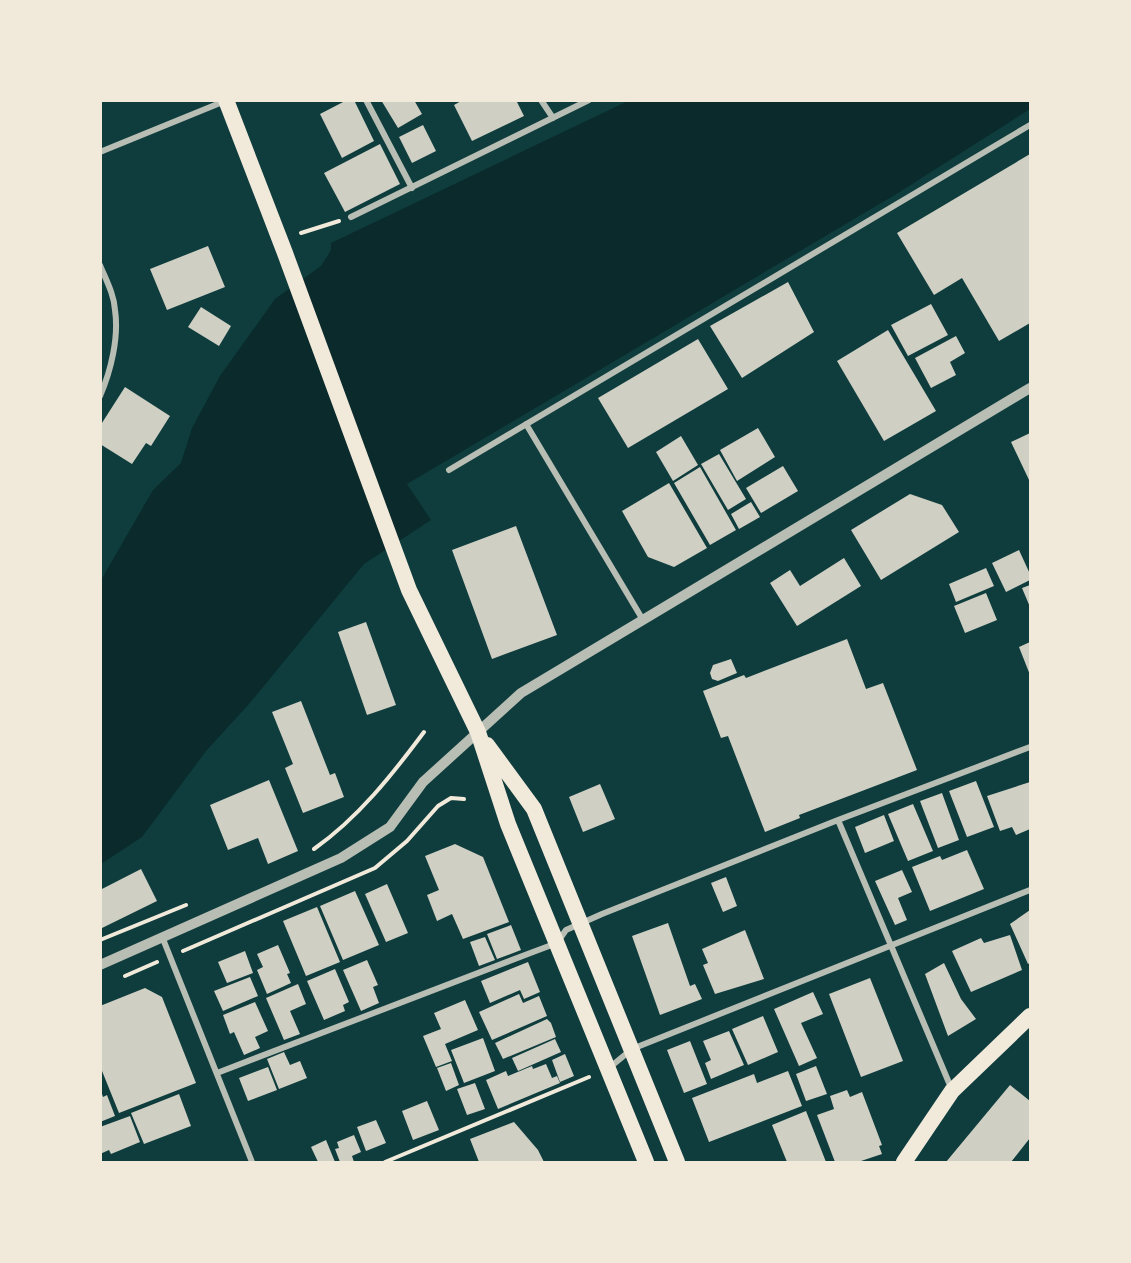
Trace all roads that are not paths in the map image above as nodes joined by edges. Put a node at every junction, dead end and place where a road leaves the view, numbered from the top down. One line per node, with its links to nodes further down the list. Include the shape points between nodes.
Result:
1 (366, 100): 8 (street)
2 (541, 100): 5 (street)
3 (589, 100): 5 (street)
4 (226, 101): 7 (street); 16 (highway, via 409,590)
5 (553, 118): 8 (street)
6 (1030, 125): 13 (street)
7 (100, 152)
8 (412, 188): 9 (street)
9 (351, 217)
10 (100, 266): 12 (street, via 112,295 116,324 112,357)
11 (1030, 388): 15 (street)
12 (100, 396)
13 (526, 424): 14 (street); 15 (street)
14 (449, 470)
15 (642, 620): 16 (street, via 521,693)
16 (478, 732): 20 (highway, via 534,809); 21 (street, via 423,782 390,827 341,858); 22 (highway, via 508,824)
17 (1030, 747): 18 (street)
18 (838, 820): 20 (street); 23 (street)
19 (1030, 890): 23 (street)
20 (580, 923): 22 (street, via 566,930); 26 (highway)
21 (163, 939): 24 (street); 28 (street)
22 (557, 943): 27 (highway); 28 (street)
23 (892, 946): 26 (street); 29 (street)
24 (100, 965)
25 (1030, 1016): 29 (highway)
26 (632, 1049): 27 (street); 32 (highway)
27 (608, 1069): 31 (highway)
28 (218, 1073): 30 (street)
29 (952, 1091): 33 (highway)
30 (250, 1162)
31 (646, 1162)
32 (677, 1162)
33 (904, 1162)

